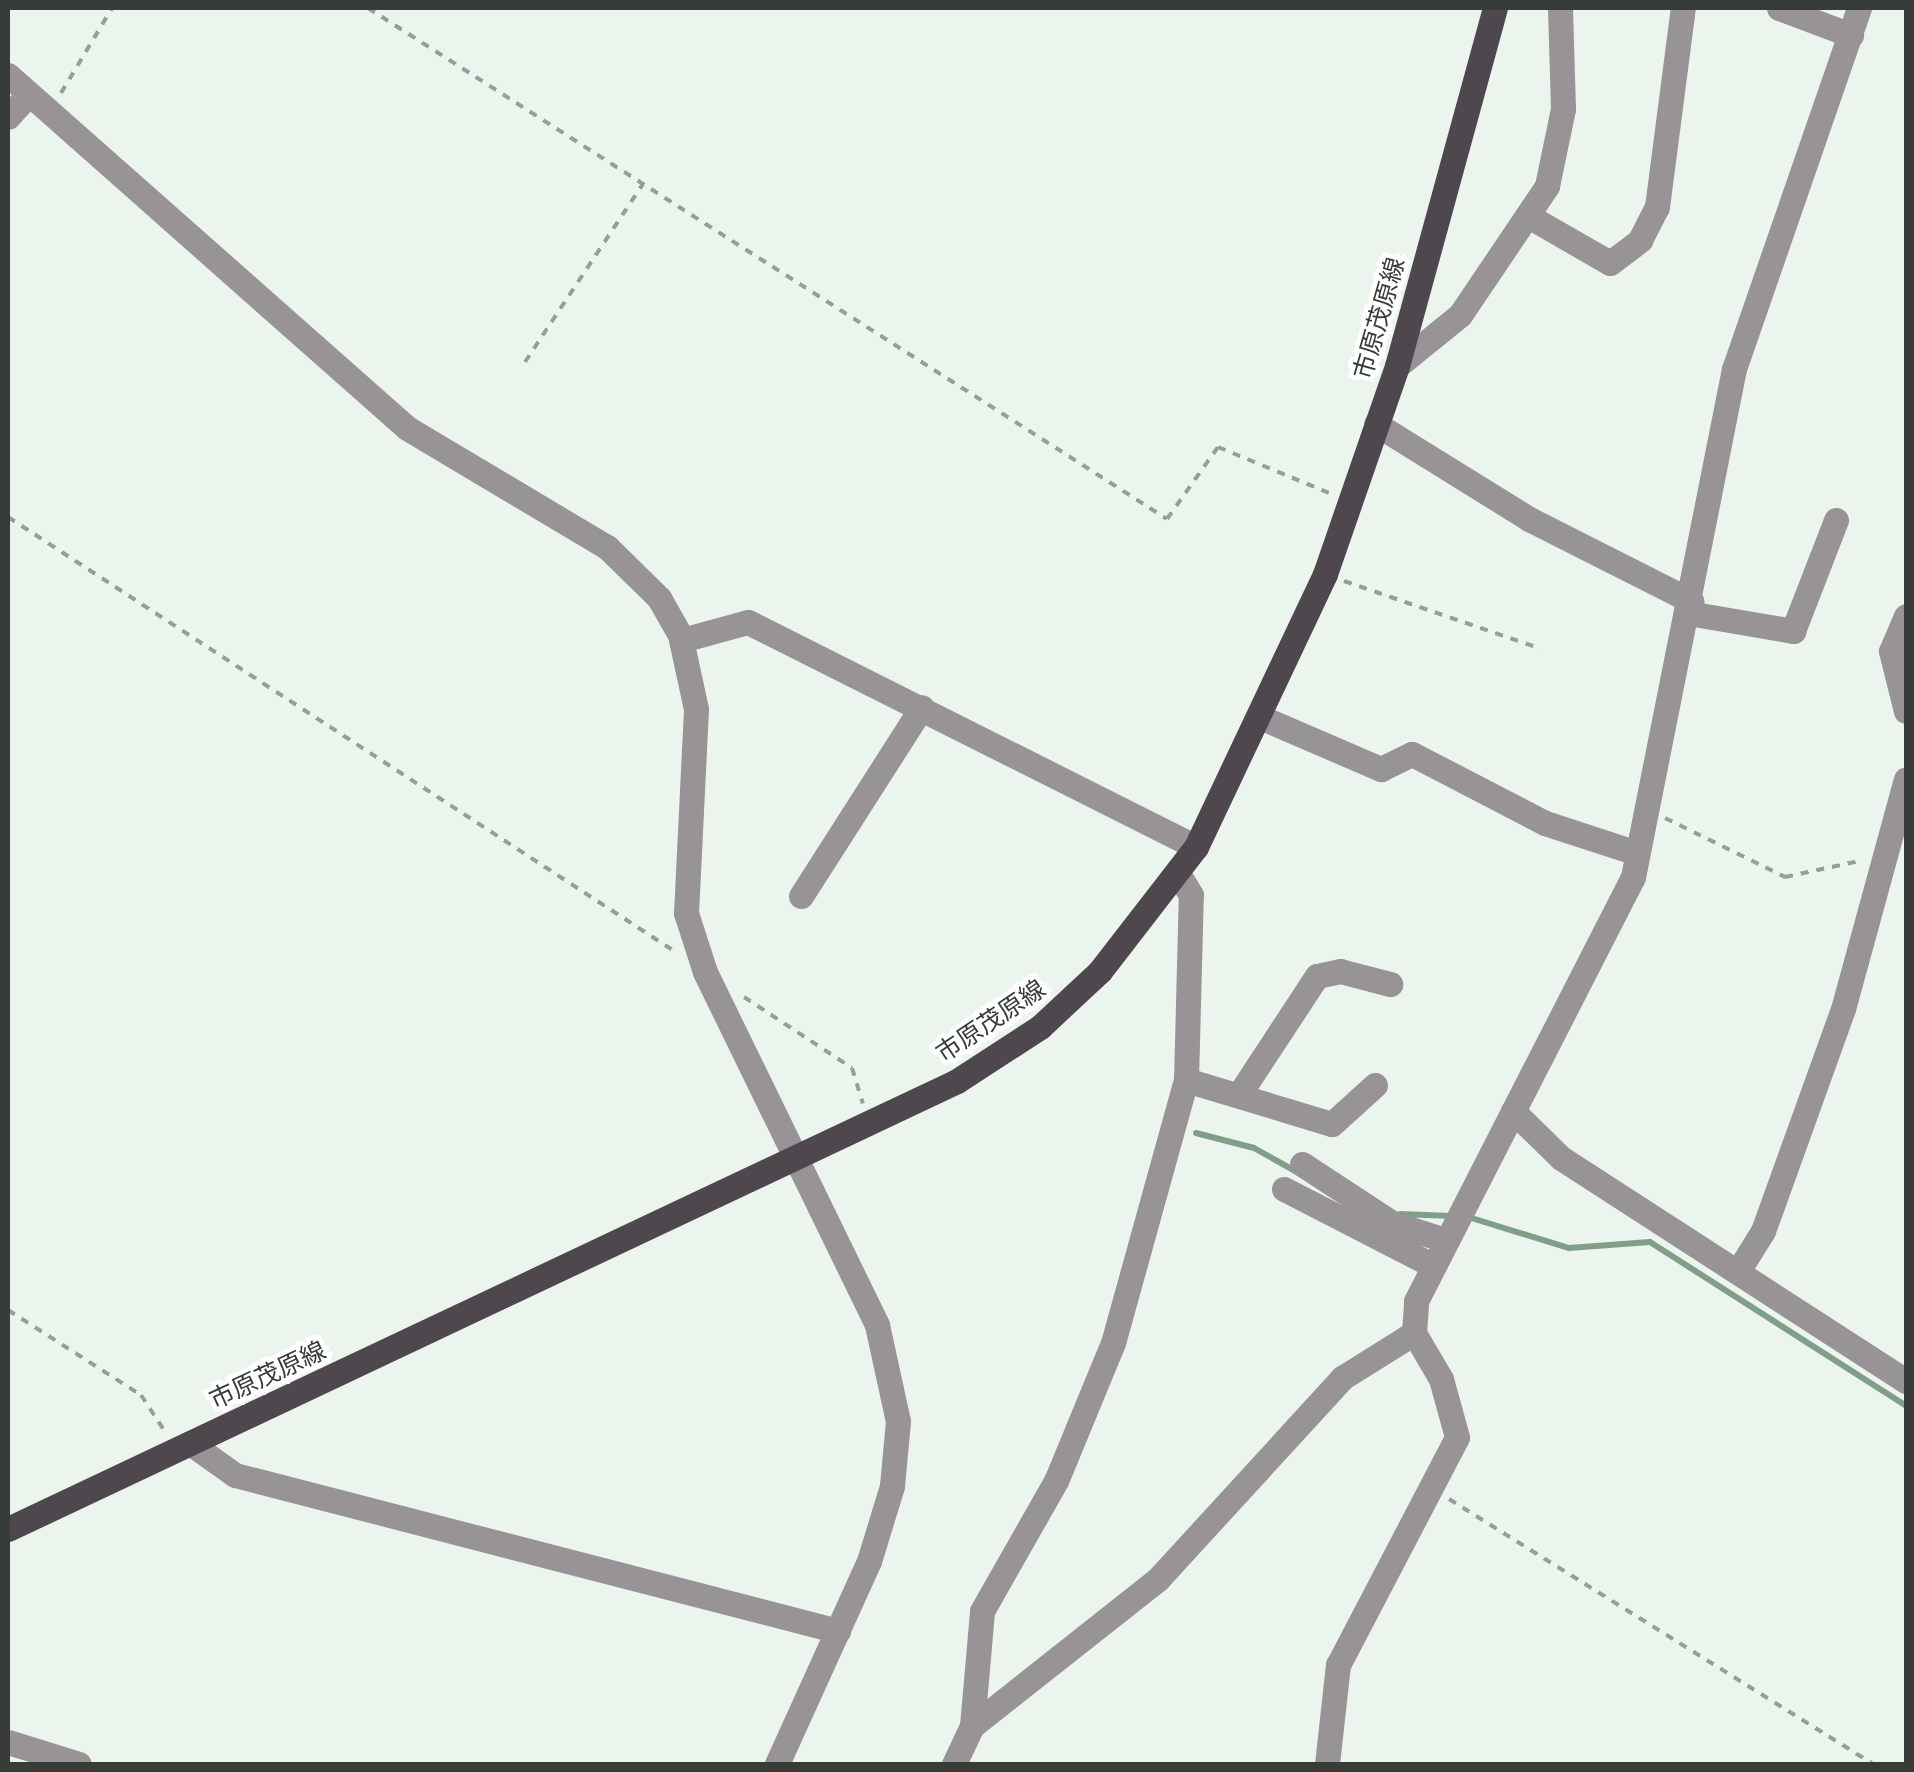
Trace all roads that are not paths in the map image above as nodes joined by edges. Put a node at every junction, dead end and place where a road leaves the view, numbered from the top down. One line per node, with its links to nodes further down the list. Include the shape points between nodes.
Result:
1 (1495, 8): 11 (main road, 市原茂原線)
2 (1560, 8): 10 (street, via 1564,109 1547,186)
3 (1683, 8): 10 (street, via 1656,207 1640,240 1610,263)
4 (1779, 8): 6 (street)
5 (1858, 8): 6 (street)
6 (1851, 35): 14 (street, via 1734,369)
7 (8, 75): 8 (street)
8 (38, 102): 9 (street); 16 (street, via 407,428 608,547 659,598)
9 (8, 117)
10 (1530, 216): 11 (street, via 1460,315)
11 (1397, 366): 12 (main road, 市原茂原線)
12 (1376, 424): 14 (street); 19 (main road, 市原茂原線, via 1325,574)
13 (1836, 520): 14 (street, via 1793,632)
14 (1689, 607): 22 (street)
15 (1906, 616): 18 (street, via 1891,652)
16 (682, 640): 17 (street, via 748,622); 31 (street, via 696,709 686,914 705,972)
17 (922, 707): 21 (street); 24 (street)
18 (1906, 711)
19 (1260, 717): 21 (main road, 市原茂原線); 22 (street, via 1381,769 1412,754 1545,823)
20 (1906, 779): 35 (street, via 1804,1123)
21 (1196, 846): 23 (main road, 市原茂原線)
22 (1638, 853): 29 (street, via 1612,927)
23 (1179, 875): 26 (street, via 1190,895); 31 (main road, 市原茂原線, via 1127,942 1040,1027)
24 (801, 896)
25 (1390, 984): 28 (street, via 1340,971 1317,976)
26 (1186, 1080): 28 (street); 41 (street, via 1114,1343 1056,1481 982,1612)
27 (1376, 1086): 30 (street, via 1342,1123)
28 (1240, 1093): 30 (street)
29 (1513, 1111): 33 (street); 35 (street, via 1561,1158)
30 (1304, 1118): 32 (street)
31 (798, 1157): 38 (main road, 市原茂原線); 40 (street, via 877,1326 898,1421 883,1522)
32 (1302, 1164): 33 (street, via 1392,1223); 34 (street, via 1290,1192)
33 (1442, 1239): 34 (street)
34 (1428, 1263): 36 (street)
35 (1738, 1271): 37 (street)
36 (1414, 1332): 41 (street, via 1342,1378 1158,1579); 46 (street, via 1441,1379 1456,1436 1338,1665)
37 (1906, 1381)
38 (184, 1446): 39 (main road, 市原茂原線); 40 (street, via 234,1475)
39 (8, 1529)
40 (838, 1631): 44 (street)
41 (972, 1726): 45 (street)
42 (10, 1749): 43 (street)
43 (79, 1764)
44 (778, 1764)
45 (954, 1764)
46 (1327, 1764)

